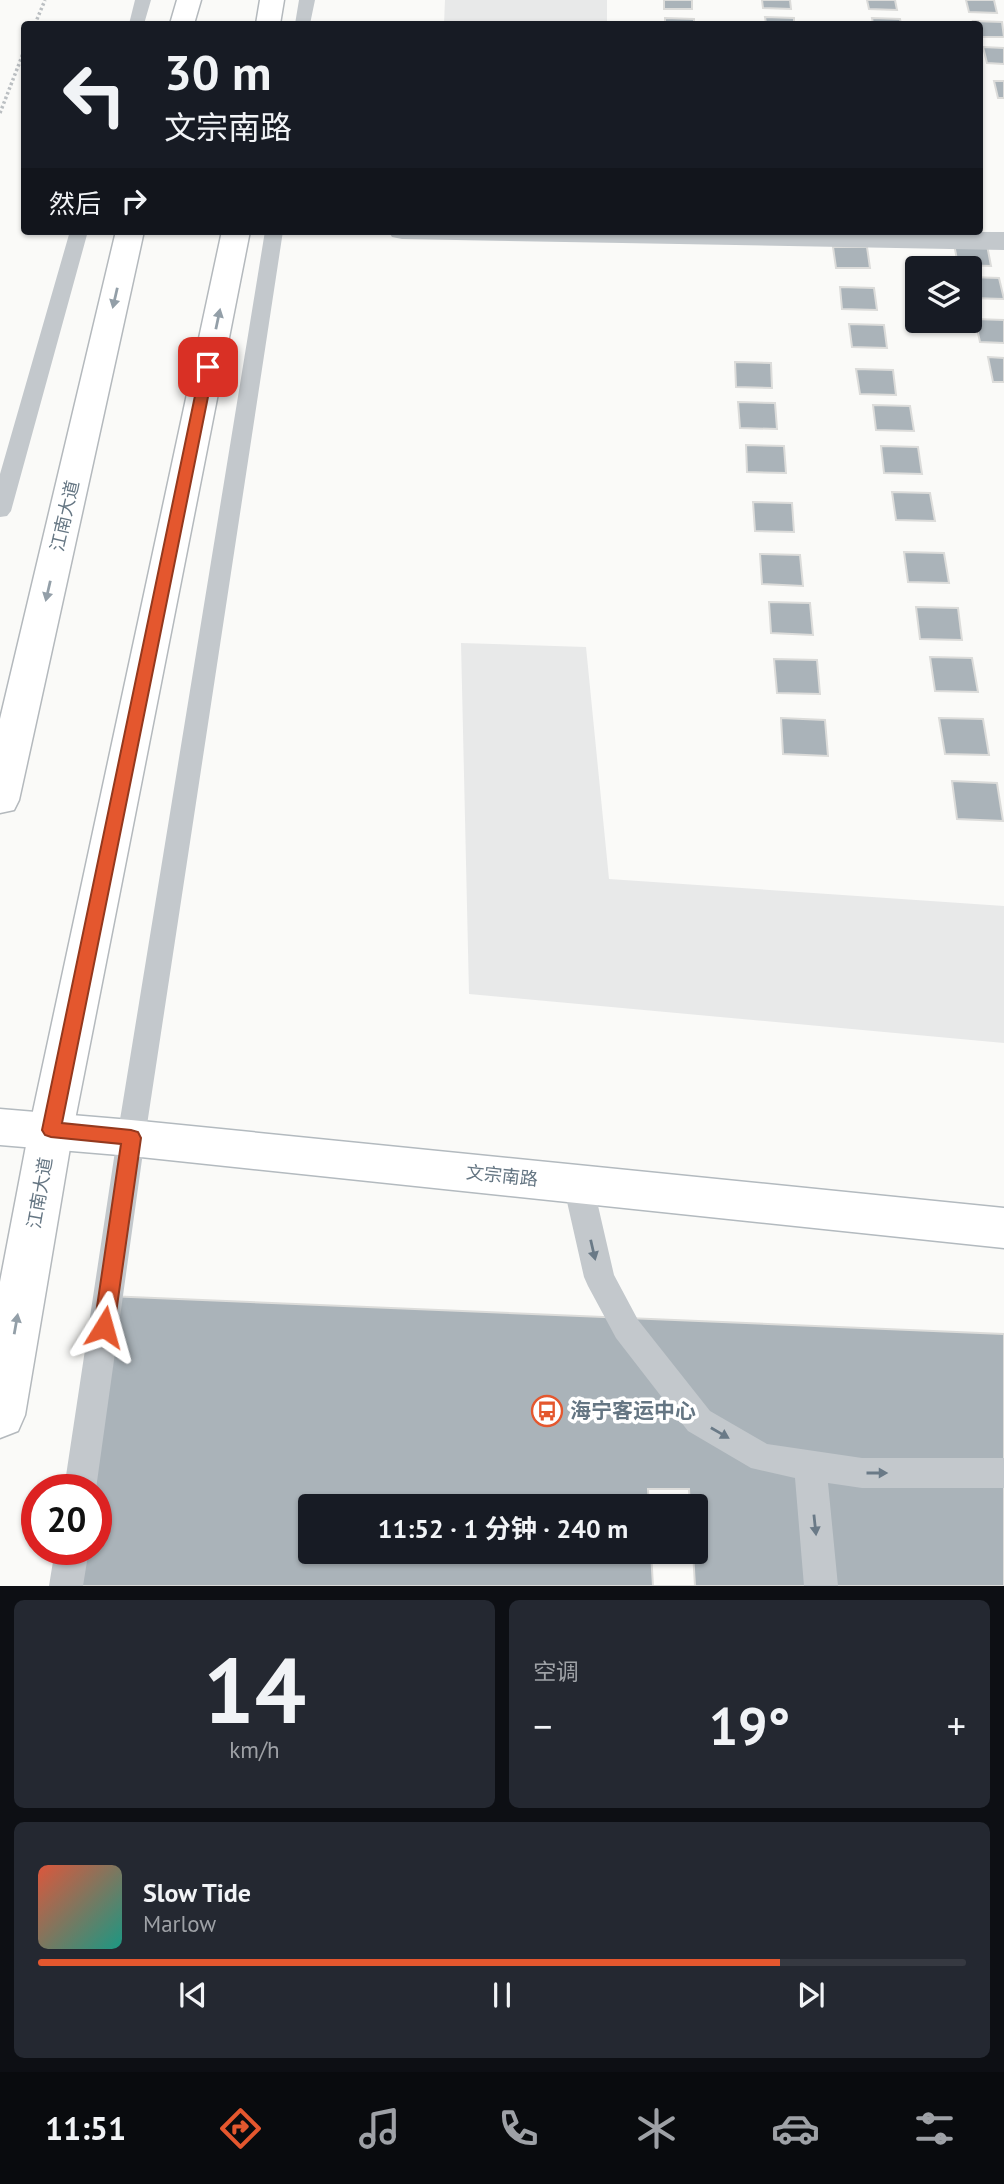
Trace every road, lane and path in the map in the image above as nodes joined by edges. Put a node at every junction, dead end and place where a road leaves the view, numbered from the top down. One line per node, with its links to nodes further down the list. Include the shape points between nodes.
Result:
1 (45, 0): 6 (path)
2 (144, 0): 7 (lane)
3 (189, 0): 8 (main road)
4 (272, 0): 9 (main road)
5 (307, 0): 10 (lane)
6 (36, 21)
7 (137, 21)
8 (183, 21)
9 (268, 21)
10 (304, 21)
11 (21, 59): 12 (path)
12 (0, 113)
13 (78, 235): 19 (lane)
14 (129, 235): 20 (main road, 江南大道, one-way to 20)
15 (235, 235): 22 (main road, 江南大道, one-way to 15)
16 (273, 235): 23 (lane)
17 (643, 235): 18 (street)
18 (1004, 241)
19 (0, 511)
20 (0, 800)
21 (0, 1128): 22 (main road, 文宗南路)
22 (51, 1130): 23 (main road, 文宗南路); 26 (main road, 江南大道, one-way to 22)
23 (131, 1138): 24 (main road, 文宗南路); 29 (lane)
24 (578, 1184): 25 (main road, 文宗南路); 27 (lane, one-way to 27, via 599,1277 627,1329 699,1421 762,1458)
25 (1004, 1228)
26 (0, 1415)
27 (810, 1465): 28 (lane, one-way to 28, via 862,1472); 32 (lane, one-way to 32)
28 (1004, 1473)
29 (82, 1474)
30 (69, 1565): 31 (lane)
31 (66, 1586)
32 (821, 1586)

